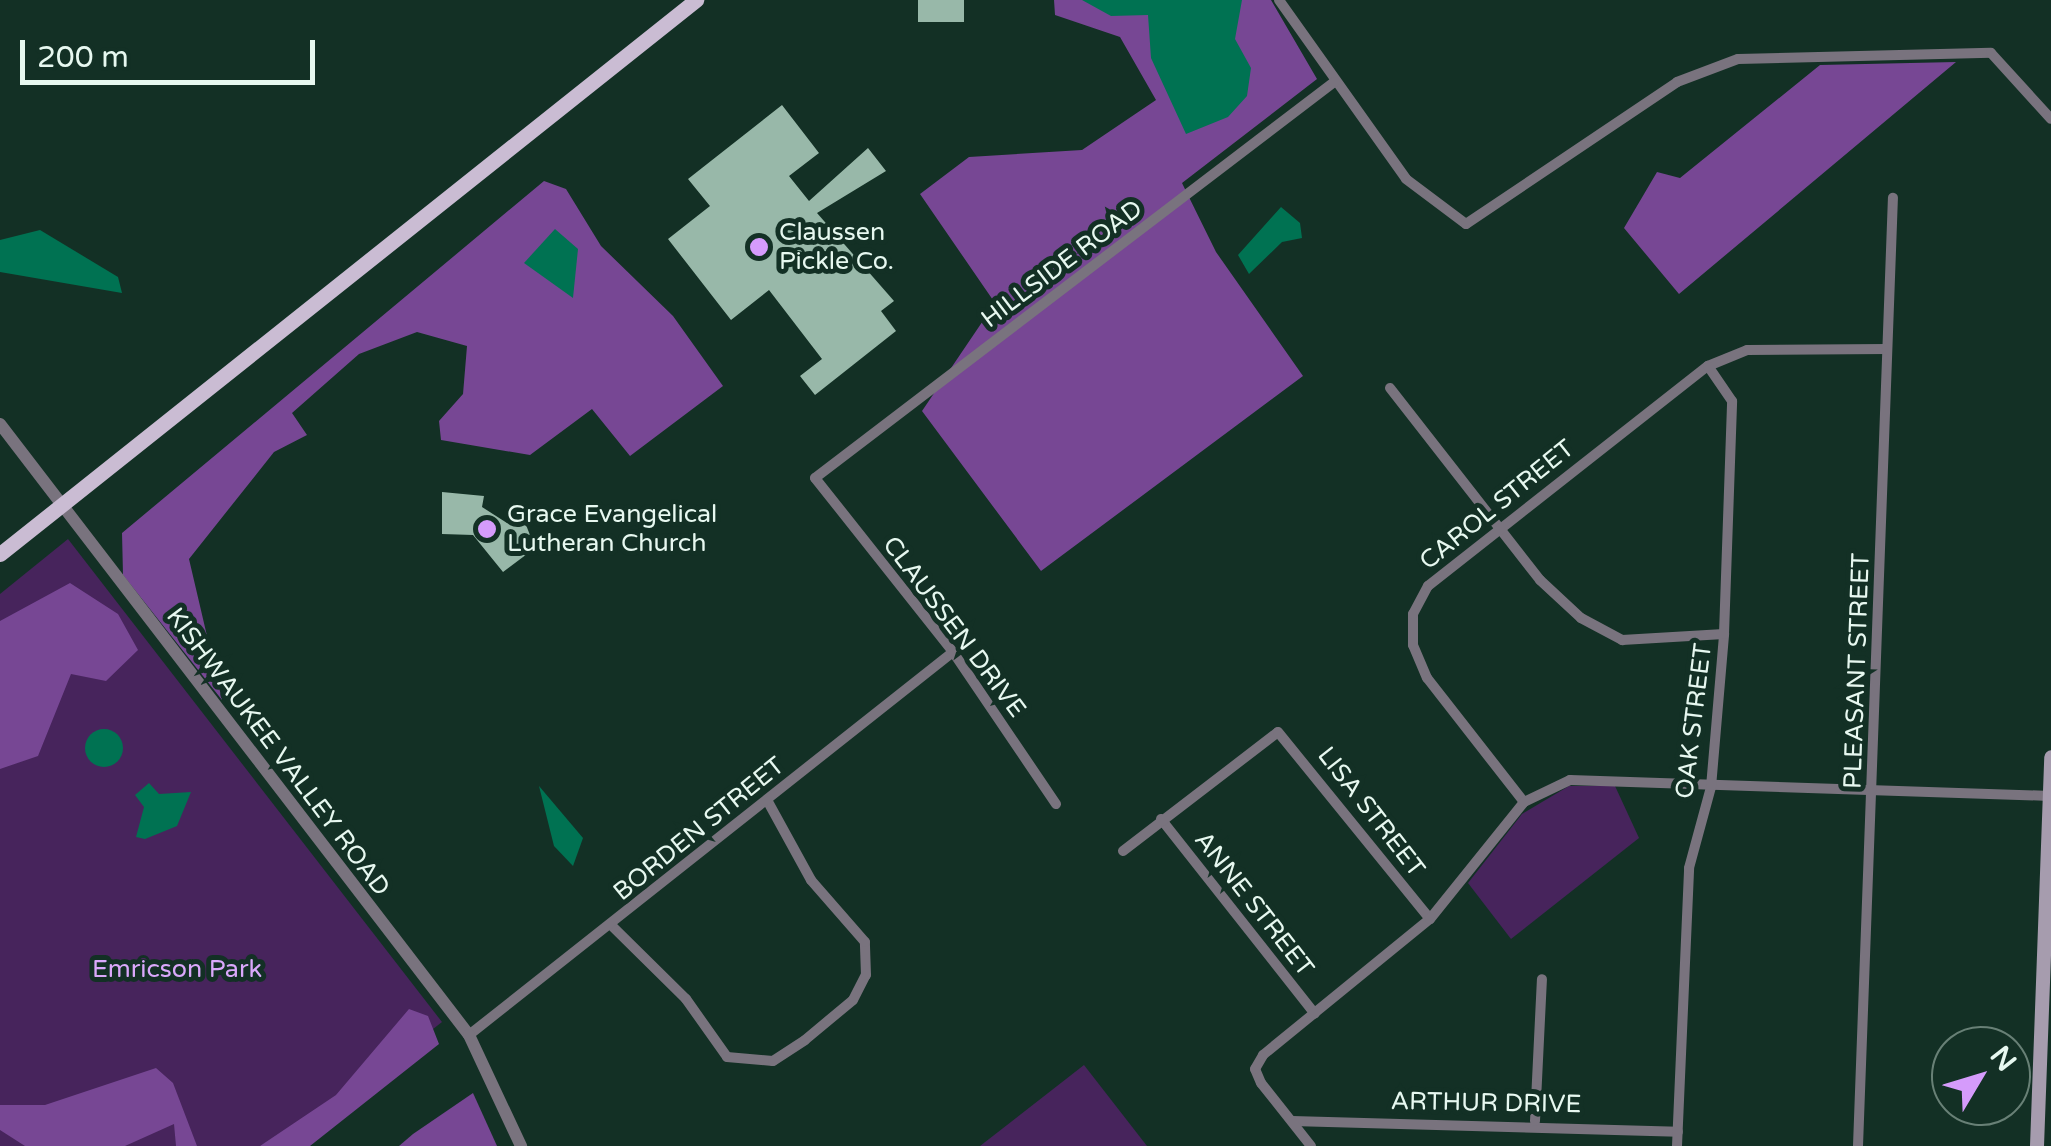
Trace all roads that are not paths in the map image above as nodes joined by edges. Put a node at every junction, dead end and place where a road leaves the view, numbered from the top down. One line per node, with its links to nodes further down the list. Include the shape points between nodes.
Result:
1 (696, 0): 11 (main road)
2 (1279, 0): 3 (street)
3 (1334, 82): 4 (street, via 1406,179 1466,224 1678,82 1738,59 1992,53); 10 (street, HILLSIDE ROAD)
4 (2051, 119)
5 (1893, 198): 6 (street, PLEASANT STREET)
6 (1888, 349): 7 (street, CAROL STREET, via 1746,350); 18 (street, PLEASANT STREET)
7 (1708, 366): 12 (street, CAROL STREET); 14 (street, OAK STREET, via 1732,401)
8 (1390, 388): 12 (street)
9 (0, 424): 11 (street, KISHWAUKEE VALLEY ROAD)
10 (815, 478): 15 (street, CLAUSSEN DRIVE)
11 (62, 506): 13 (main road); 29 (street, KISHWAUKEE VALLEY ROAD)
12 (1501, 528): 14 (street, via 1560,600 1622,640); 21 (street, CAROL STREET, via 1428,586 1413,614 1413,645 1428,678)
13 (0, 554)
14 (1724, 634): 17 (street, OAK STREET)
15 (953, 652): 20 (street, BORDEN STREET); 22 (street, CLAUSSEN DRIVE)
16 (2051, 757): 19 (main road)
17 (1711, 787): 18 (street); 21 (street, via 1570,780); 32 (street, OAK STREET, via 1689,868)
18 (1873, 788): 19 (street); 36 (street, PLEASANT STREET)
19 (2050, 796): 37 (main road)
20 (767, 800): 26 (street, BORDEN STREET); 26 (street, via 811,880 865,942 866,976 853,1000 805,1040 773,1060 727,1056 686,999)
21 (1524, 802): 25 (street)
22 (1056, 804)
23 (1161, 820): 24 (street); 25 (street, LISA STREET, via 1278,732); 28 (street, ANNE STREET)
24 (1123, 851)
25 (1430, 920): 28 (street)
26 (611, 925): 29 (street, BORDEN STREET)
27 (1542, 979): 31 (street)
28 (1315, 1014): 30 (street, via 1255,1069)
29 (469, 1035): 33 (street, KISHWAUKEE VALLEY ROAD)
30 (1292, 1121): 31 (street, ARTHUR DRIVE); 34 (street)
31 (1534, 1121): 32 (street, ARTHUR DRIVE)
32 (1678, 1132): 35 (street, OAK STREET)
33 (521, 1146)
34 (1312, 1146)
35 (1678, 1146)
36 (1858, 1146)
37 (2037, 1146)

